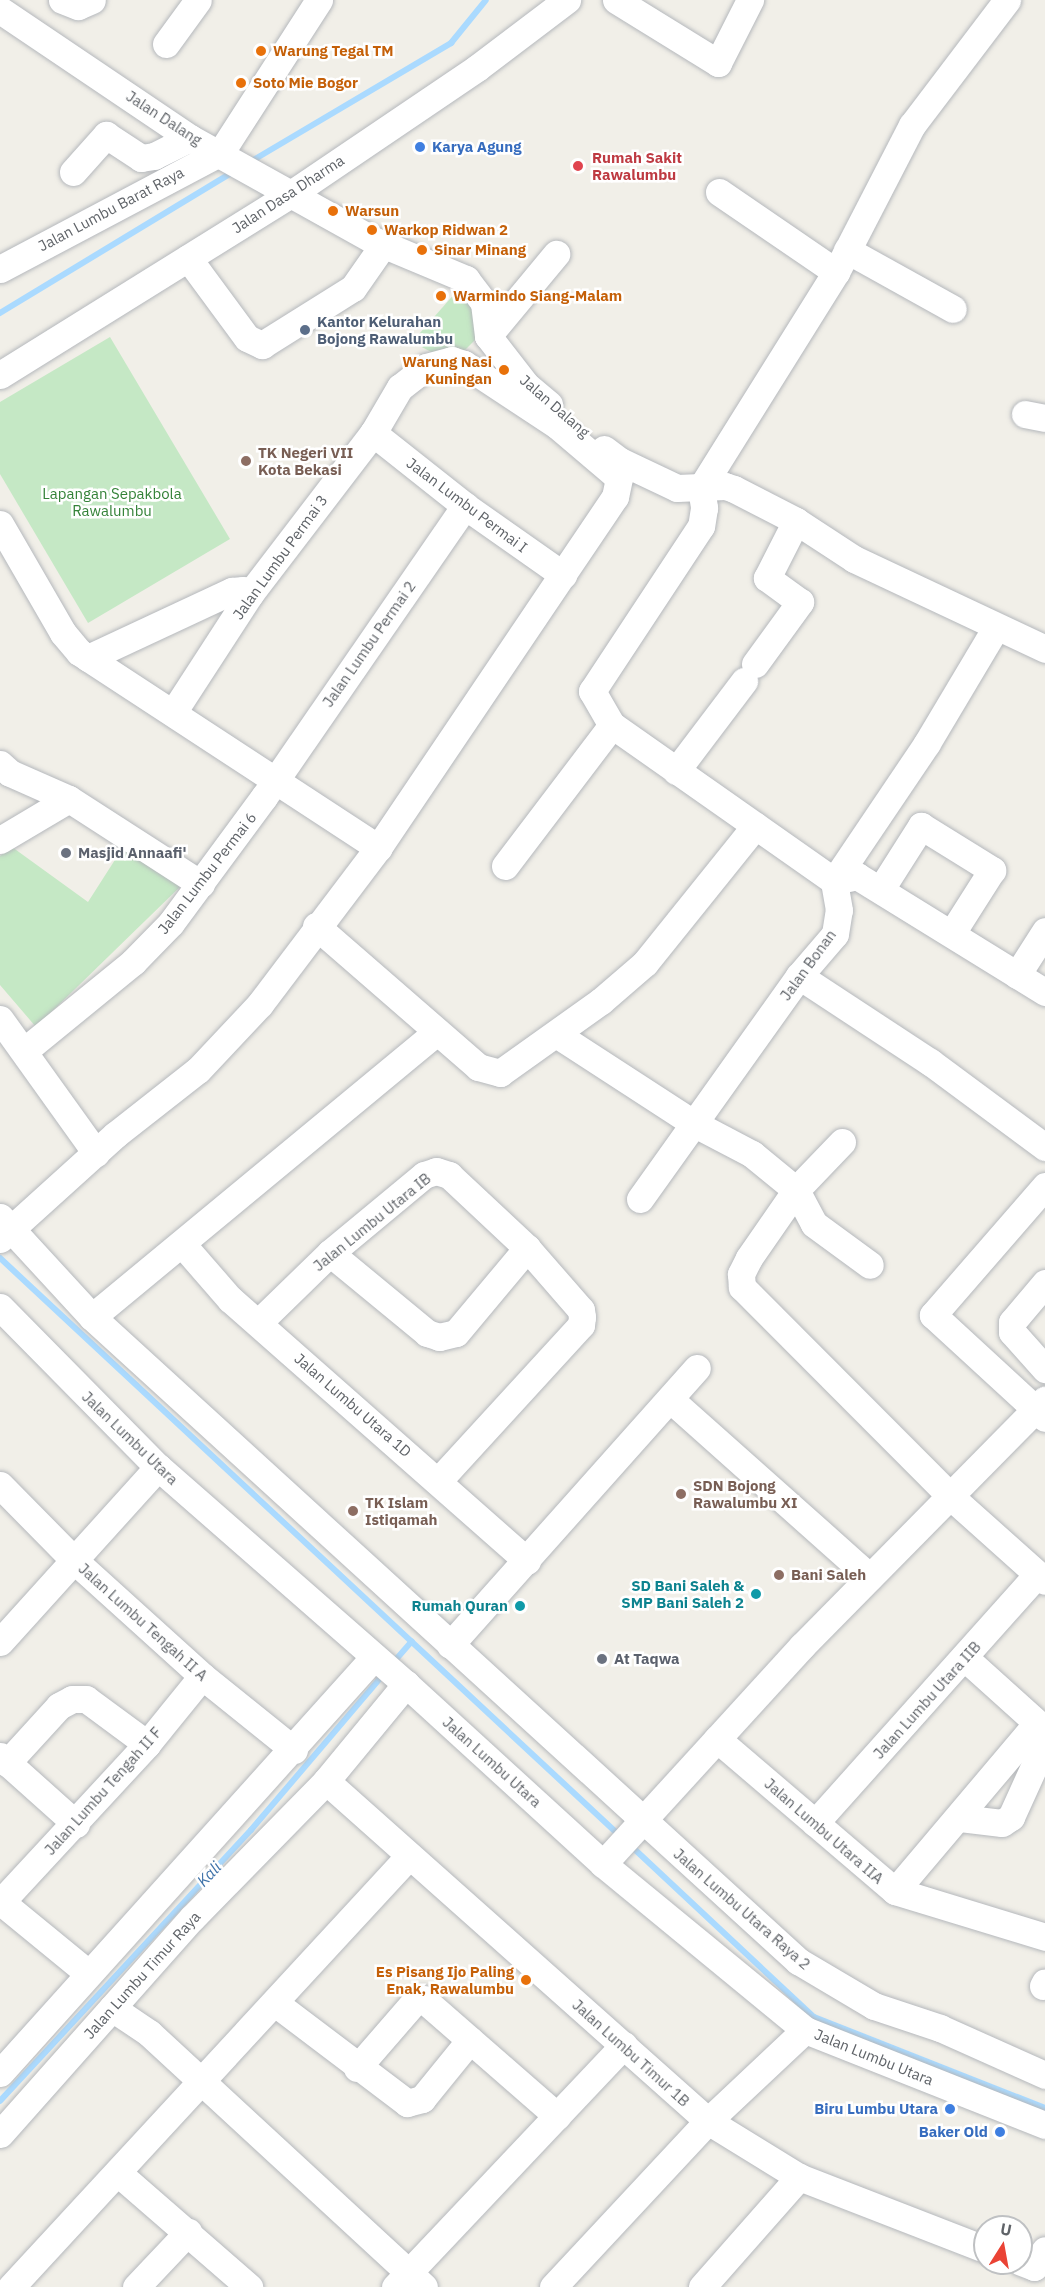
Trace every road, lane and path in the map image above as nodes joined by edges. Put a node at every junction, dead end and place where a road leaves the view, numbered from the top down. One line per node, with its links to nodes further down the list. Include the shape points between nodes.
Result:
1 (62, 0): 2 (street, via 78,6)
2 (92, 0)
3 (198, 0): 10 (street)
4 (319, 0): 14 (street, Jalan Lumbu Barat Raya)
5 (567, 0): 17 (street, Jalan Dasa Dharma, via 477,68)
6 (616, 0): 7 (street, via 718,63)
7 (750, 0)
8 (1007, 0): 21 (street, via 912,125)
9 (4, 19): 11 (street, Jalan Dalang)
10 (166, 44)
11 (138, 101): 12 (street); 13 (street, Jalan Dalang)
12 (106, 135): 13 (street, via 141,158 154,156); 15 (street)
13 (190, 138): 14 (street, Jalan Dalang)
14 (228, 157): 17 (street, Jalan Dalang); 22 (street, Jalan Lumbu Barat Raya)
15 (73, 172)
16 (719, 192): 21 (street)
17 (291, 194): 18 (street, Jalan Dalang); 20 (street, Jalan Dasa Dharma)
18 (383, 245): 20 (street, via 353,288 261,345 246,338); 24 (street, Jalan Dalang, via 466,279 484,303)
19 (556, 254): 24 (street)
20 (188, 258): 25 (street, Jalan Dasa Dharma)
21 (842, 261): 23 (street); 27 (street)
22 (0, 269)
23 (953, 309)
24 (488, 336): 27 (street, Jalan Dalang, via 526,385 620,461 677,488)
25 (0, 375)
26 (373, 433): 28 (street, Jalan Lumbu Permai I); 31 (street, Jalan Lumbu Permai 3, via 410,377 426,367 452,360 558,426 619,478 615,497); 32 (street, Jalan Lumbu Permai 3)
27 (701, 488): 29 (street, Jalan Dalang, via 725,486); 37 (street, via 705,508 701,526 594,684 595,701)
28 (465, 506): 31 (street, Jalan Lumbu Permai I); 40 (street, Jalan Lumbu Permai 2)
29 (796, 521): 33 (street, Jalan Dalang, via 854,559); 39 (street, via 767,579 800,602)
30 (0, 524): 35 (street, via 63,633)
31 (563, 575): 44 (street)
32 (250, 594): 35 (street, via 231,591); 36 (street, Jalan Lumbu Permai 3)
33 (995, 629): 34 (street, Jalan Dalang); 46 (street, via 927,743)
34 (1045, 649)
35 (88, 658): 36 (street)
36 (174, 711): 40 (street)
37 (612, 725): 39 (street); 45 (street)
38 (0, 764): 41 (street, via 10,773)
39 (676, 771): 42 (street)
40 (274, 782): 44 (street); 47 (street, Jalan Lumbu Permai 6)
41 (69, 799): 43 (street); 47 (street)
42 (755, 826): 46 (street); 57 (street, via 645,963)
43 (0, 840)
44 (378, 848): 49 (street)
45 (505, 866)
46 (834, 881): 48 (street, via 857,876); 53 (street, Jalan Bonan, via 839,910 835,934)
47 (201, 884): 58 (street, Jalan Lumbu Permai 6, via 133,962)
48 (881, 889): 51 (street); 51 (street, via 921,826 992,870)
49 (316, 926): 56 (street); 62 (street, via 266,996 219,1049)
50 (1045, 931): 52 (street)
51 (952, 933): 52 (street)
52 (1017, 975): 54 (street)
53 (799, 976): 59 (street, Jalan Bonan); 61 (street, via 930,1062)
54 (1045, 992)
55 (0, 1019): 58 (street)
56 (436, 1032): 57 (street, via 477,1067 500,1073); 67 (street)
57 (556, 1034): 59 (street)
58 (24, 1052): 62 (street)
59 (693, 1123): 64 (street, via 752,1154); 65 (street, Jalan Bonan)
60 (842, 1142): 64 (street)
61 (1045, 1147)
62 (96, 1153): 66 (street)
63 (1045, 1186): 78 (street, via 933,1315)
64 (796, 1190): 70 (street, via 814,1224); 82 (street, via 749,1258 741,1274 742,1287)
65 (640, 1199)
66 (3, 1229): 73 (street, Jalan Lumbu Utara)
67 (183, 1245): 73 (street); 74 (street, Jalan Lumbu Utara 1D, via 230,1299)
68 (527, 1248): 69 (street, Jalan Lumbu Utara IB, via 449,1175 436,1171 424,1175); 69 (street, via 456,1333 439,1336 427,1333); 80 (street, Jalan Lumbu Utara IB, via 581,1310 581,1324)
69 (330, 1253): 74 (street, Jalan Lumbu Utara IB)
70 (870, 1264)
71 (1045, 1283): 76 (street, via 1012,1322 1012,1332)
72 (0, 1307): 79 (street, Jalan Lumbu Utara)
73 (92, 1317): 88 (street, Jalan Lumbu Utara)
74 (260, 1321): 80 (street, Jalan Lumbu Utara 1D, via 310,1370)
75 (697, 1368): 77 (street)
76 (1045, 1369)
77 (671, 1401): 83 (street); 85 (street)
78 (1042, 1409): 82 (street)
79 (158, 1467): 84 (street); 90 (street, Jalan Lumbu Utara)
80 (439, 1480): 83 (street, Jalan Lumbu Utara 1D)
81 (2, 1490): 84 (street, Jalan Lumbu Tengah II A)
82 (950, 1496): 85 (street); 86 (street)
83 (527, 1561): 88 (street)
84 (76, 1562): 87 (street); 91 (street, Jalan Lumbu Tengah II A)
85 (870, 1577): 92 (street)
86 (1041, 1578): 89 (street, Jalan Lumbu Utara IIB)
87 (0, 1642)
88 (450, 1645): 101 (street, Jalan Lumbu Utara)
89 (965, 1658): 93 (street); 99 (street, Jalan Lumbu Utara IIB)
90 (389, 1670): 95 (street); 97 (street, Jalan Lumbu Timur Raya); 101 (street, Jalan Lumbu Utara)
91 (202, 1676): 94 (street, Jalan Lumbu Tengah II F); 95 (street, Jalan Lumbu Tengah II A)
92 (717, 1739): 99 (street, Jalan Lumbu Utara IIA); 101 (street)
93 (1042, 1741): 98 (street); 98 (street, via 1011,1817 1002,1823)
94 (147, 1744): 96 (street, via 86,1699 72,1699); 100 (street, Jalan Lumbu Tengah II F)
95 (294, 1750): 106 (street)
96 (4, 1760): 100 (street)
97 (326, 1781): 102 (street, Jalan Lumbu Timur 1B); 108 (street, Jalan Lumbu Timur Raya, via 192,1918)
98 (960, 1818): 103 (street)
99 (815, 1823): 103 (street, Jalan Lumbu Utara IIA)
100 (76, 1824): 104 (street, Jalan Lumbu Tengah II F)
101 (622, 1844): 109 (street, Jalan Lumbu Utara); 114 (street, Jalan Lumbu Utara Raya 2, via 798,1961 874,2006 940,2028)
102 (409, 1856): 107 (street); 111 (street, Jalan Lumbu Timur 1B)
103 (895, 1891): 105 (street, Jalan Lumbu Utara IIA)
104 (0, 1902): 106 (street)
105 (1045, 1937)
106 (88, 1972): 113 (street)
107 (275, 2003): 112 (street); 115 (street)
108 (112, 2008): 115 (street, via 149,2033); 119 (street, Jalan Lumbu Timur Raya)
109 (806, 2030): 117 (street); 118 (street, Jalan Lumbu Utara)
110 (470, 2040): 112 (street, via 418,2102 407,2103); 112 (street, via 419,1998); 116 (street)
111 (624, 2045): 116 (street); 117 (street, Jalan Lumbu Timur 1B)
112 (357, 2067)
113 (0, 2073)
114 (1045, 2075)
115 (201, 2081): 120 (street); 124 (street)
116 (557, 2116): 124 (street)
117 (708, 2121): 121 (street, Jalan Lumbu Timur 1B); 128 (street)
118 (1045, 2125)
119 (0, 2134)
120 (118, 2173): 122 (street); 125 (street)
121 (799, 2177): 123 (street, Jalan Lumbu Timur 1B); 129 (street)
122 (188, 2232): 126 (street); 127 (street)
123 (973, 2244)
124 (409, 2282)
125 (12, 2287)
126 (136, 2287)
127 (249, 2287)
128 (553, 2287)
129 (702, 2287)

